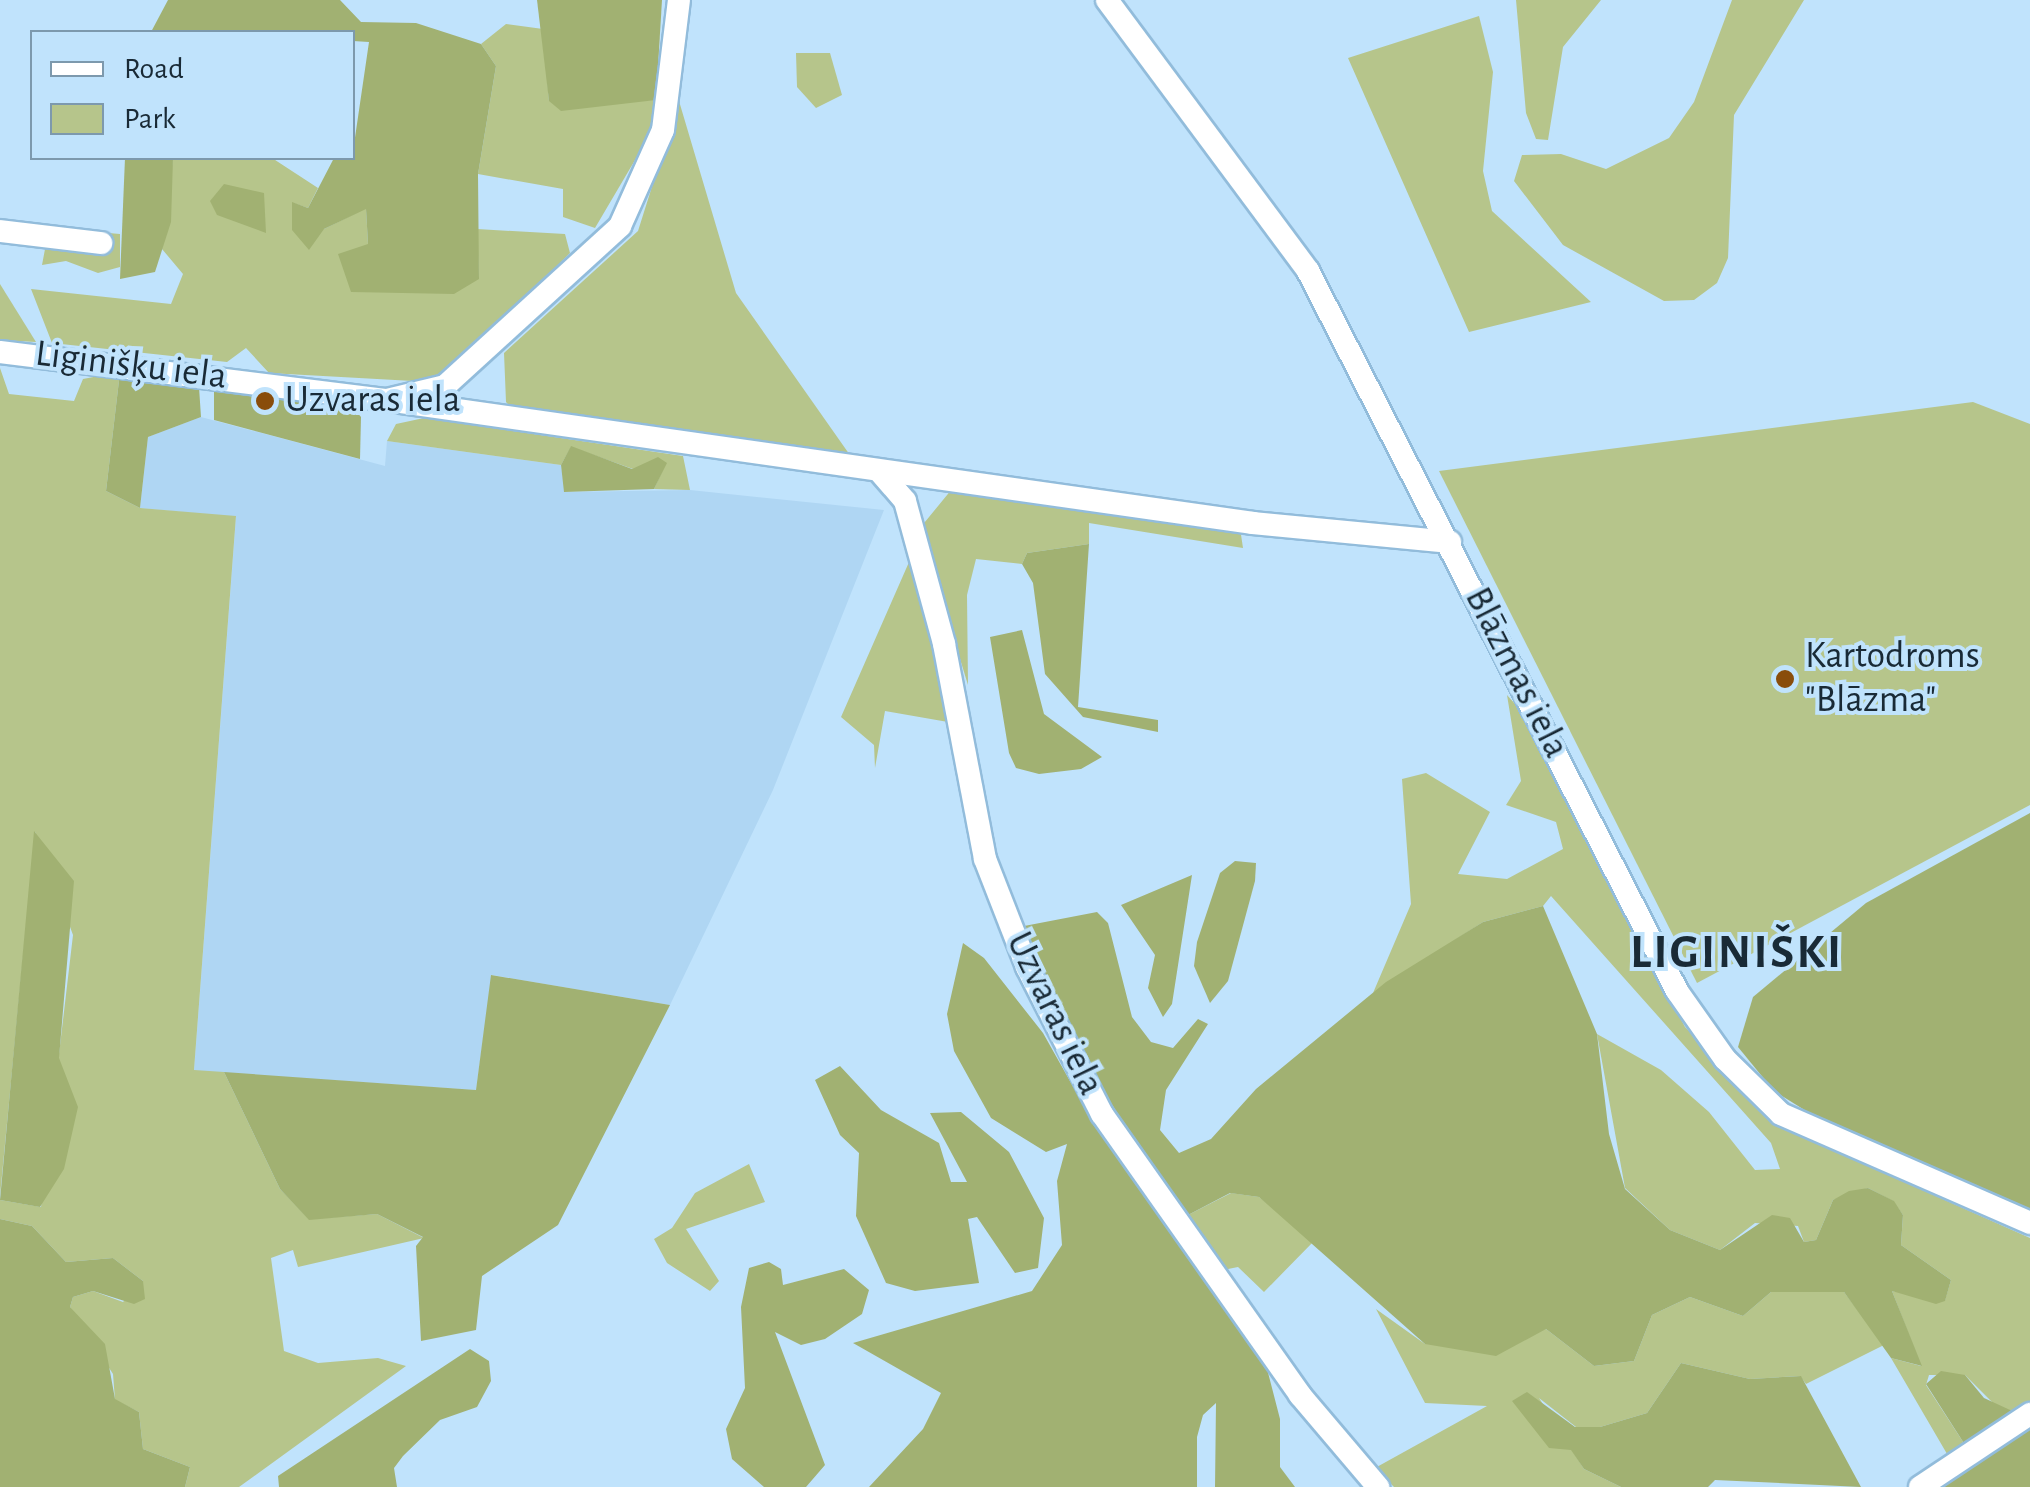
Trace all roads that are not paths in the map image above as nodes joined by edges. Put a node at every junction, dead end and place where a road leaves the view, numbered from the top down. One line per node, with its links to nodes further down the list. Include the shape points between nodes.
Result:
1 (678, 0): 6 (street, Liginišķu iela, via 663,130 620,226 461,374 422,395)
2 (1107, 0): 8 (street, Blāzmas iela, via 1308,272)
3 (0, 231): 4 (street)
4 (101, 243)
5 (0, 352): 6 (street, Liginišķu iela)
6 (387, 400): 7 (street)
7 (880, 472): 8 (street); 11 (street, Uzvaras iela, via 905,502 944,644 985,860 1034,984 1102,1114 1312,1411)
8 (1450, 542): 9 (street, Blāzmas iela, via 1678,990 1741,1080 1781,1114)
9 (2030, 1223)
10 (2030, 1414): 12 (street)
11 (1378, 1487)
12 (1920, 1487)

